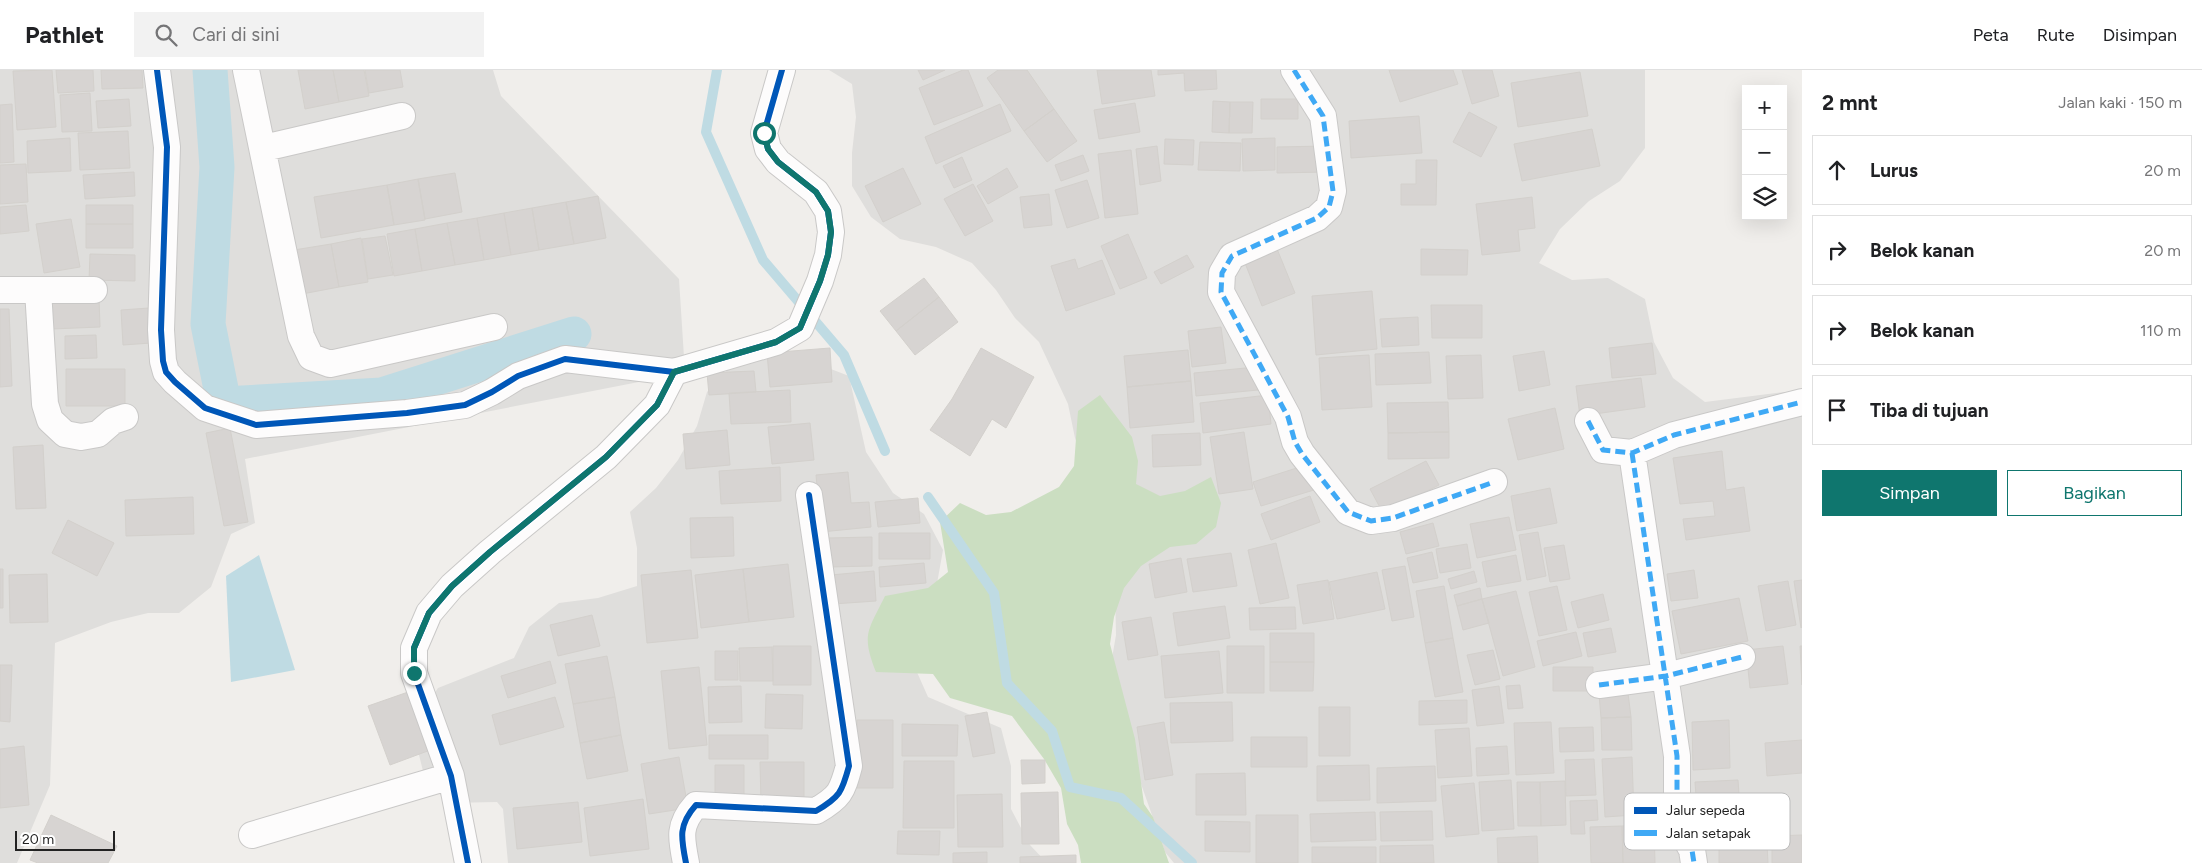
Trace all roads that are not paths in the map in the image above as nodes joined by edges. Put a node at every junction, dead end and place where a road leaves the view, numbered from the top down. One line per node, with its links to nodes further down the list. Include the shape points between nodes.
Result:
1 (156, 70): 11 (street, via 167,147 161,330 164,361 166,372 174,382 205,408 256,425 407,413 465,404 518,376 565,359)
2 (246, 70): 6 (street)
3 (782, 70): 11 (street, via 764,133 768,149 778,162 816,192 828,211 830,240 820,281 800,328 776,342)
4 (1294, 70): 16 (street, via 1323,116 1333,191 1329,207 1317,218 1232,256 1222,273 1221,292 1288,417 1295,442 1348,512 1371,520 1393,518)
5 (402, 116): 6 (street)
6 (264, 148): 10 (street, via 301,336 312,357 330,364)
7 (0, 290): 8 (street)
8 (38, 290): 9 (street); 13 (street, via 45,404 50,420 65,434 81,437 98,434 113,420)
9 (94, 290)
10 (494, 327)
11 (674, 372): 21 (street, via 657,405 606,457 490,552 452,586 429,613 414,648 414,673)
12 (1802, 402): 15 (street, via 1674,436)
13 (125, 417)
14 (1588, 420): 15 (street, via 1603,450)
15 (1632, 453): 19 (street)
16 (1494, 482)
17 (809, 495): 26 (street, via 849,766 843,790 831,803 816,811 696,805 686,815 681,838)
18 (1742, 658): 19 (street)
19 (1666, 676): 20 (street); 22 (street, via 1677,756)
20 (1599, 684)
21 (451, 776): 23 (street); 25 (street)
22 (1677, 793)
23 (252, 835)
24 (1692, 850): 27 (street)
25 (468, 863)
26 (686, 863)
27 (1694, 863)

